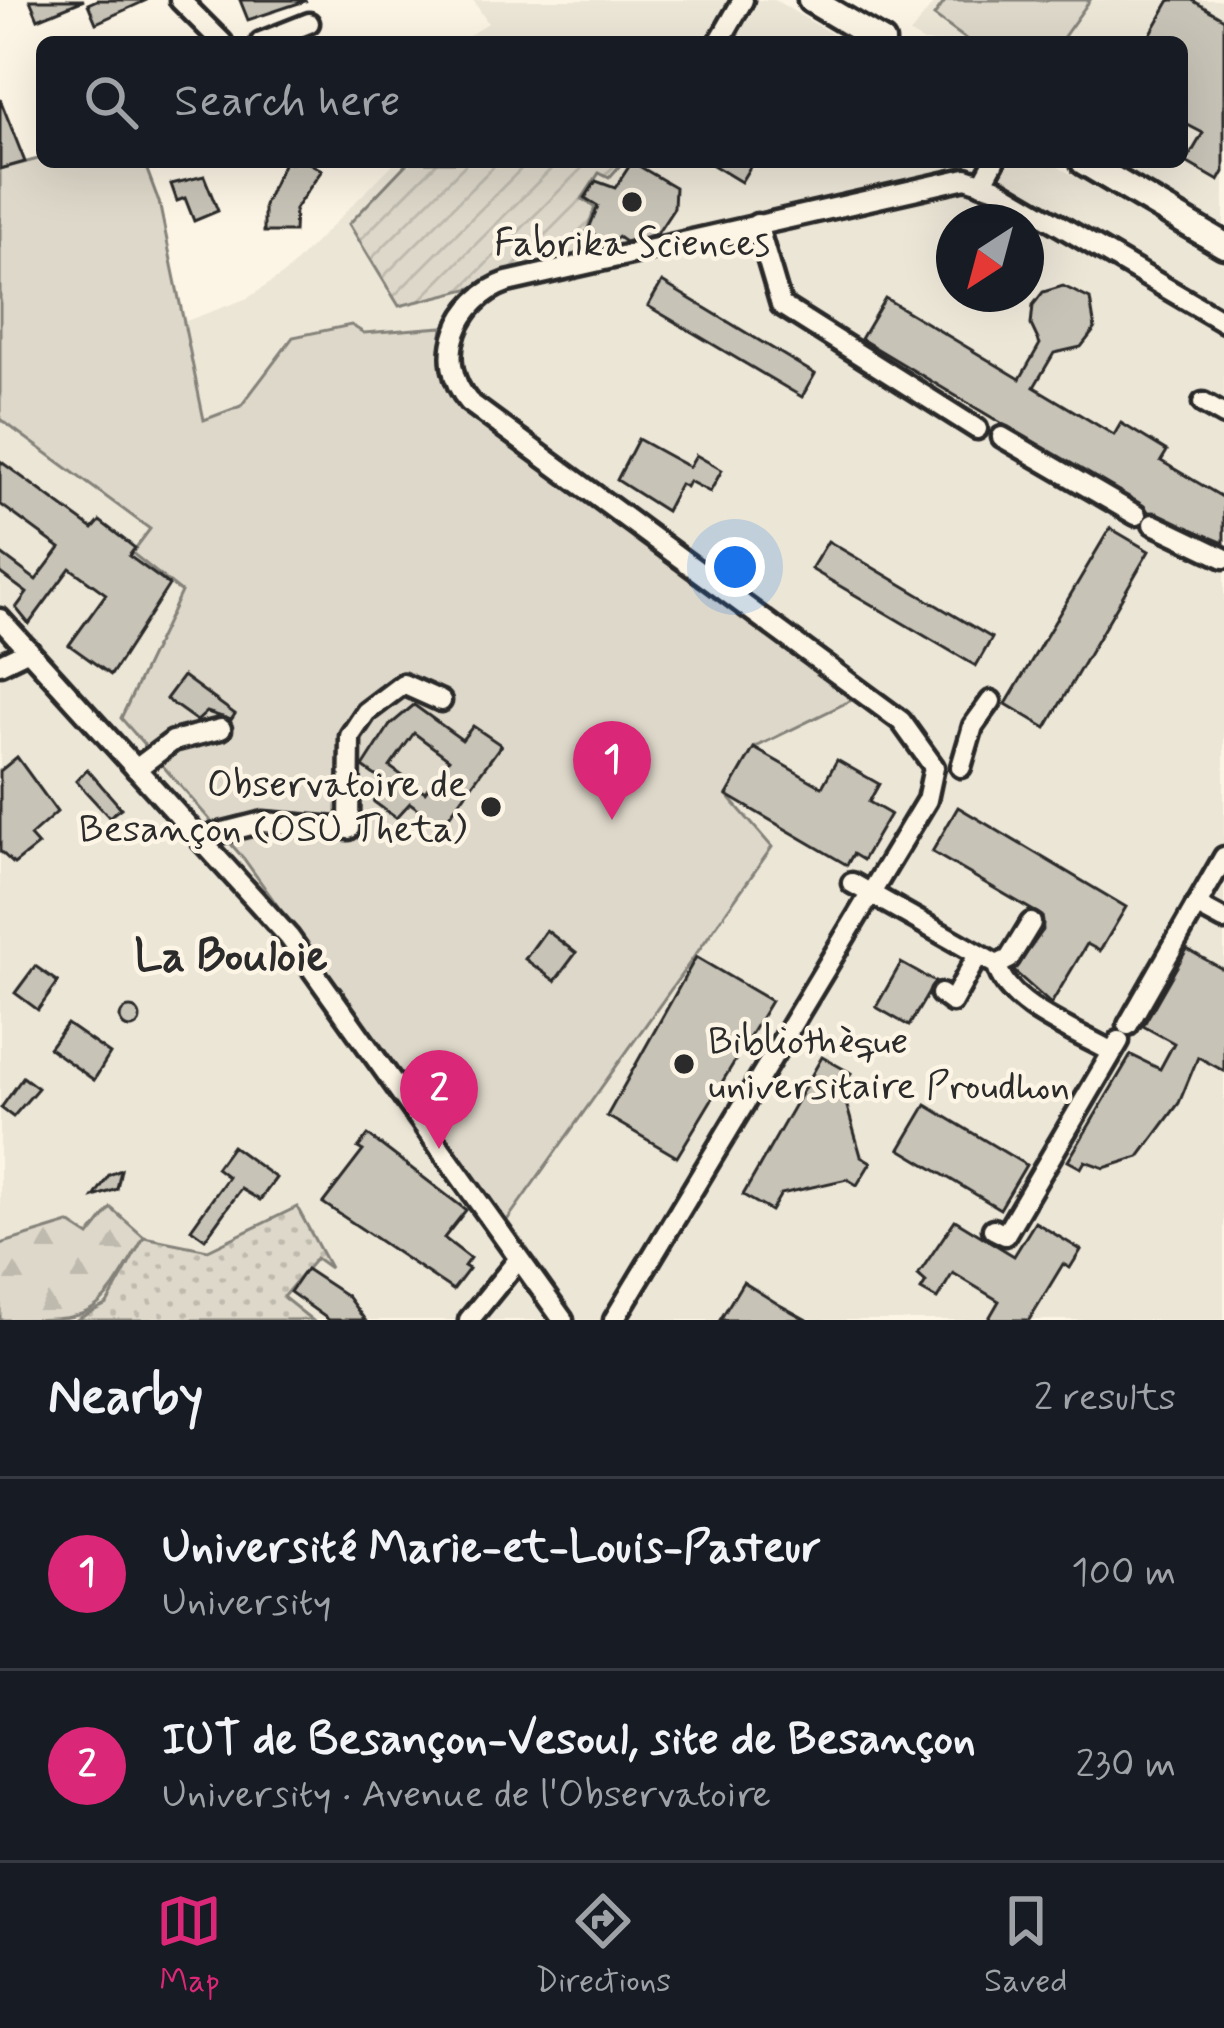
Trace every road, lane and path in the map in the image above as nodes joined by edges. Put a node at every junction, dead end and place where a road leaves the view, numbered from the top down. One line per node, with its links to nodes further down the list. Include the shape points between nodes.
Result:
1 (180, 0): 5 (street)
2 (743, 0): 7 (street)
3 (811, 0): 8 (main road)
4 (309, 23): 6 (street)
5 (216, 36)
6 (276, 36)
7 (722, 36)
8 (872, 36)
9 (1094, 168): 12 (main road)
10 (974, 175): 11 (street); 13 (street)
11 (757, 224): 16 (street, via 781,305); 29 (street, via 486,290 456,330 451,366 469,402 902,721 934,766 926,800)
12 (1224, 245)
13 (1224, 322)
14 (1203, 403): 15 (street)
15 (1224, 415)
16 (976, 429)
17 (1002, 437): 18 (street)
18 (1224, 558)
19 (0, 619): 20 (street)
20 (29, 650): 21 (street); 26 (street)
21 (0, 664)
22 (441, 701): 27 (street, via 403,684 356,724 349,829 263,822)
23 (991, 701): 25 (street, via 973,725)
24 (221, 729): 26 (street, via 173,741)
25 (961, 767)
26 (136, 769): 27 (street)
27 (200, 838): 38 (street, via 322,979)
28 (1224, 857): 30 (street)
29 (860, 889): 33 (street); 41 (street)
30 (1196, 904): 31 (street); 36 (street)
31 (1224, 920)
32 (1031, 923): 34 (street)
33 (978, 955): 34 (street); 35 (street, via 952,1002)
34 (997, 965): 36 (street, via 1000,982 1021,998)
35 (941, 994)
36 (1120, 1040): 37 (street, via 1005,1235)
37 (992, 1229)
38 (518, 1260): 39 (street); 40 (street)
39 (553, 1316)
40 (469, 1320)
41 (614, 1320)

